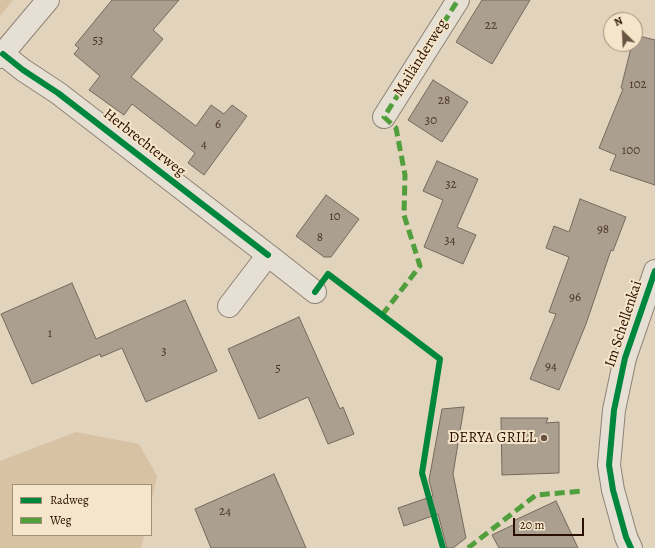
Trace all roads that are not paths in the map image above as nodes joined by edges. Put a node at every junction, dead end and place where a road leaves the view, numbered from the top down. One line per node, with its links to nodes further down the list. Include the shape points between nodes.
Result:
1 (48, 0): 3 (street)
2 (458, 0): 4 (street, Mailänderweg)
3 (2, 55): 5 (street, Herbrechterweg, via 58,93)
4 (384, 117)
5 (268, 255): 7 (street, Herbrechterweg); 8 (street)
6 (655, 271): 9 (street, Im Schellenkai, via 625,358 614,410 609,465 626,537)
7 (315, 292)
8 (229, 306)
9 (632, 548)

